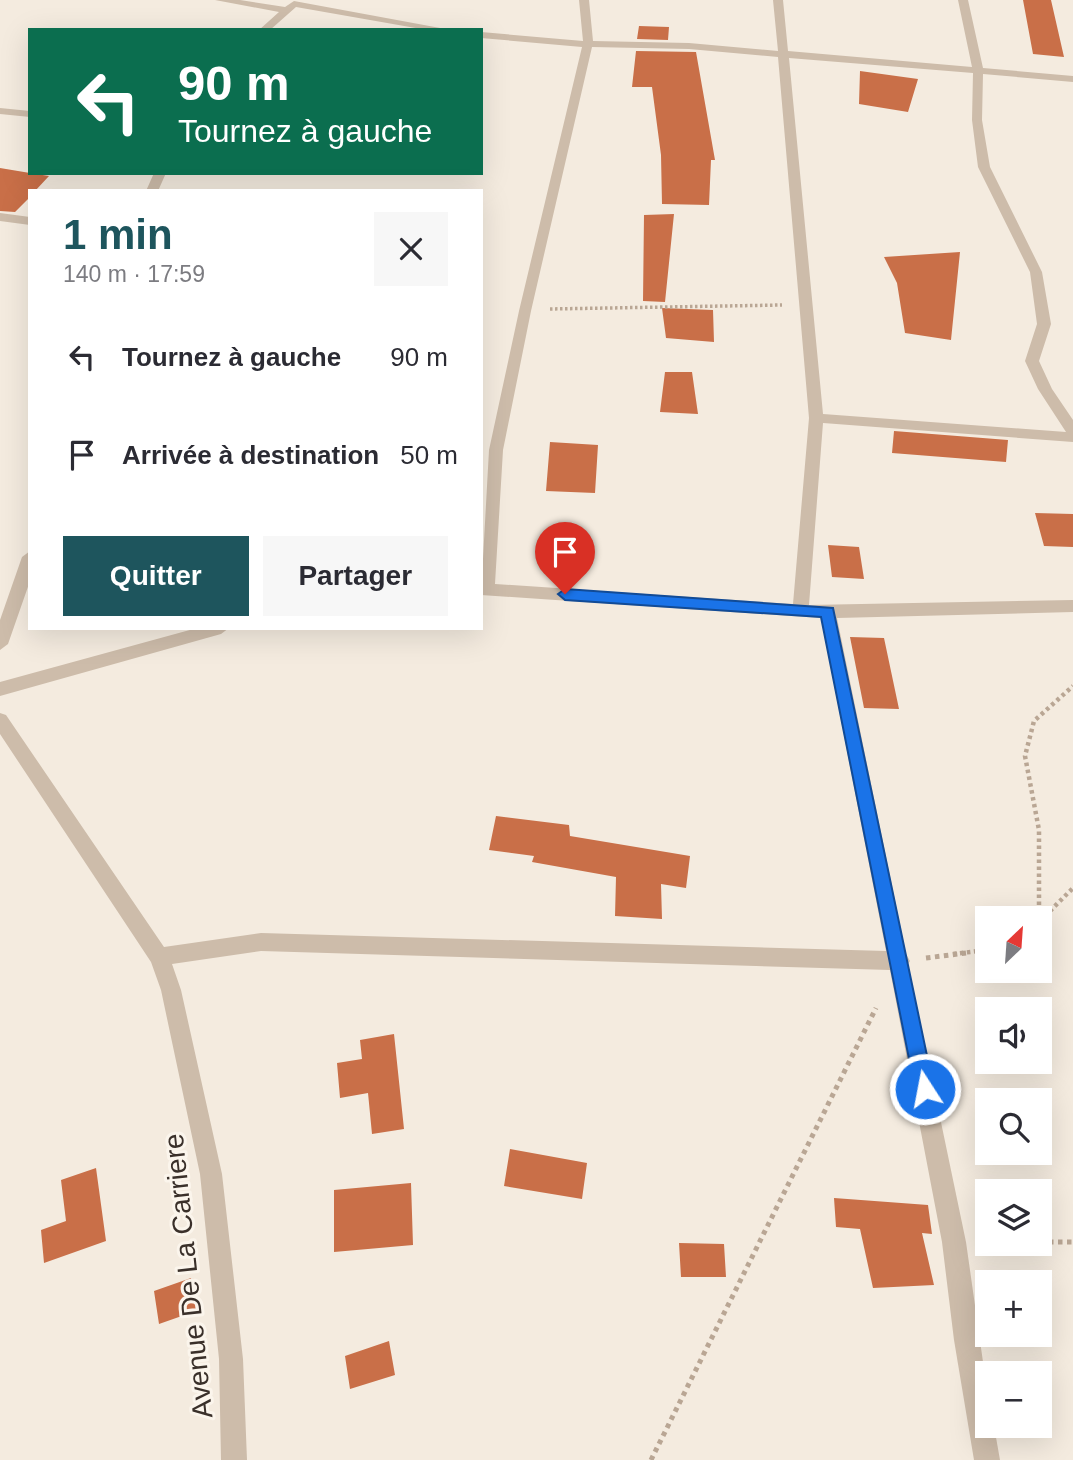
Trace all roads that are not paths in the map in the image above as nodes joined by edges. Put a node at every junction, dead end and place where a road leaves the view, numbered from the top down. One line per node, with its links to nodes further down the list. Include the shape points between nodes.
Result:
1 (220, 0): 5 (street)
2 (584, 0): 9 (street)
3 (778, 0): 10 (street)
4 (963, 0): 11 (street)
5 (293, 5): 6 (street); 7 (street)
6 (266, 28)
7 (434, 28)
8 (483, 35): 9 (street)
9 (588, 44): 10 (street); 21 (street, via 496,450)
10 (783, 54): 11 (street); 17 (street)
11 (978, 70): 12 (street); 18 (street, via 977,120 984,167 1036,272 1044,324 1032,361)
12 (1073, 79)
13 (0, 111): 14 (street)
14 (28, 114)
15 (0, 217): 16 (street)
16 (28, 221)
17 (816, 418): 19 (street); 23 (street)
18 (1073, 431)
19 (1073, 437)
20 (28, 562): 26 (street)
21 (484, 589): 23 (street)
22 (1073, 606): 24 (street)
23 (801, 610): 24 (street)
24 (828, 612): 30 (street)
25 (214, 630): 27 (street)
26 (0, 644)
27 (0, 689)
28 (0, 720): 29 (street, Avenue De La Carriere)
29 (159, 957): 30 (street, via 261,942); 31 (street, Avenue De La Carriere, via 171,990 211,1174 231,1359)
30 (900, 961): 32 (street, via 954,1242)
31 (234, 1460)
32 (987, 1460)

